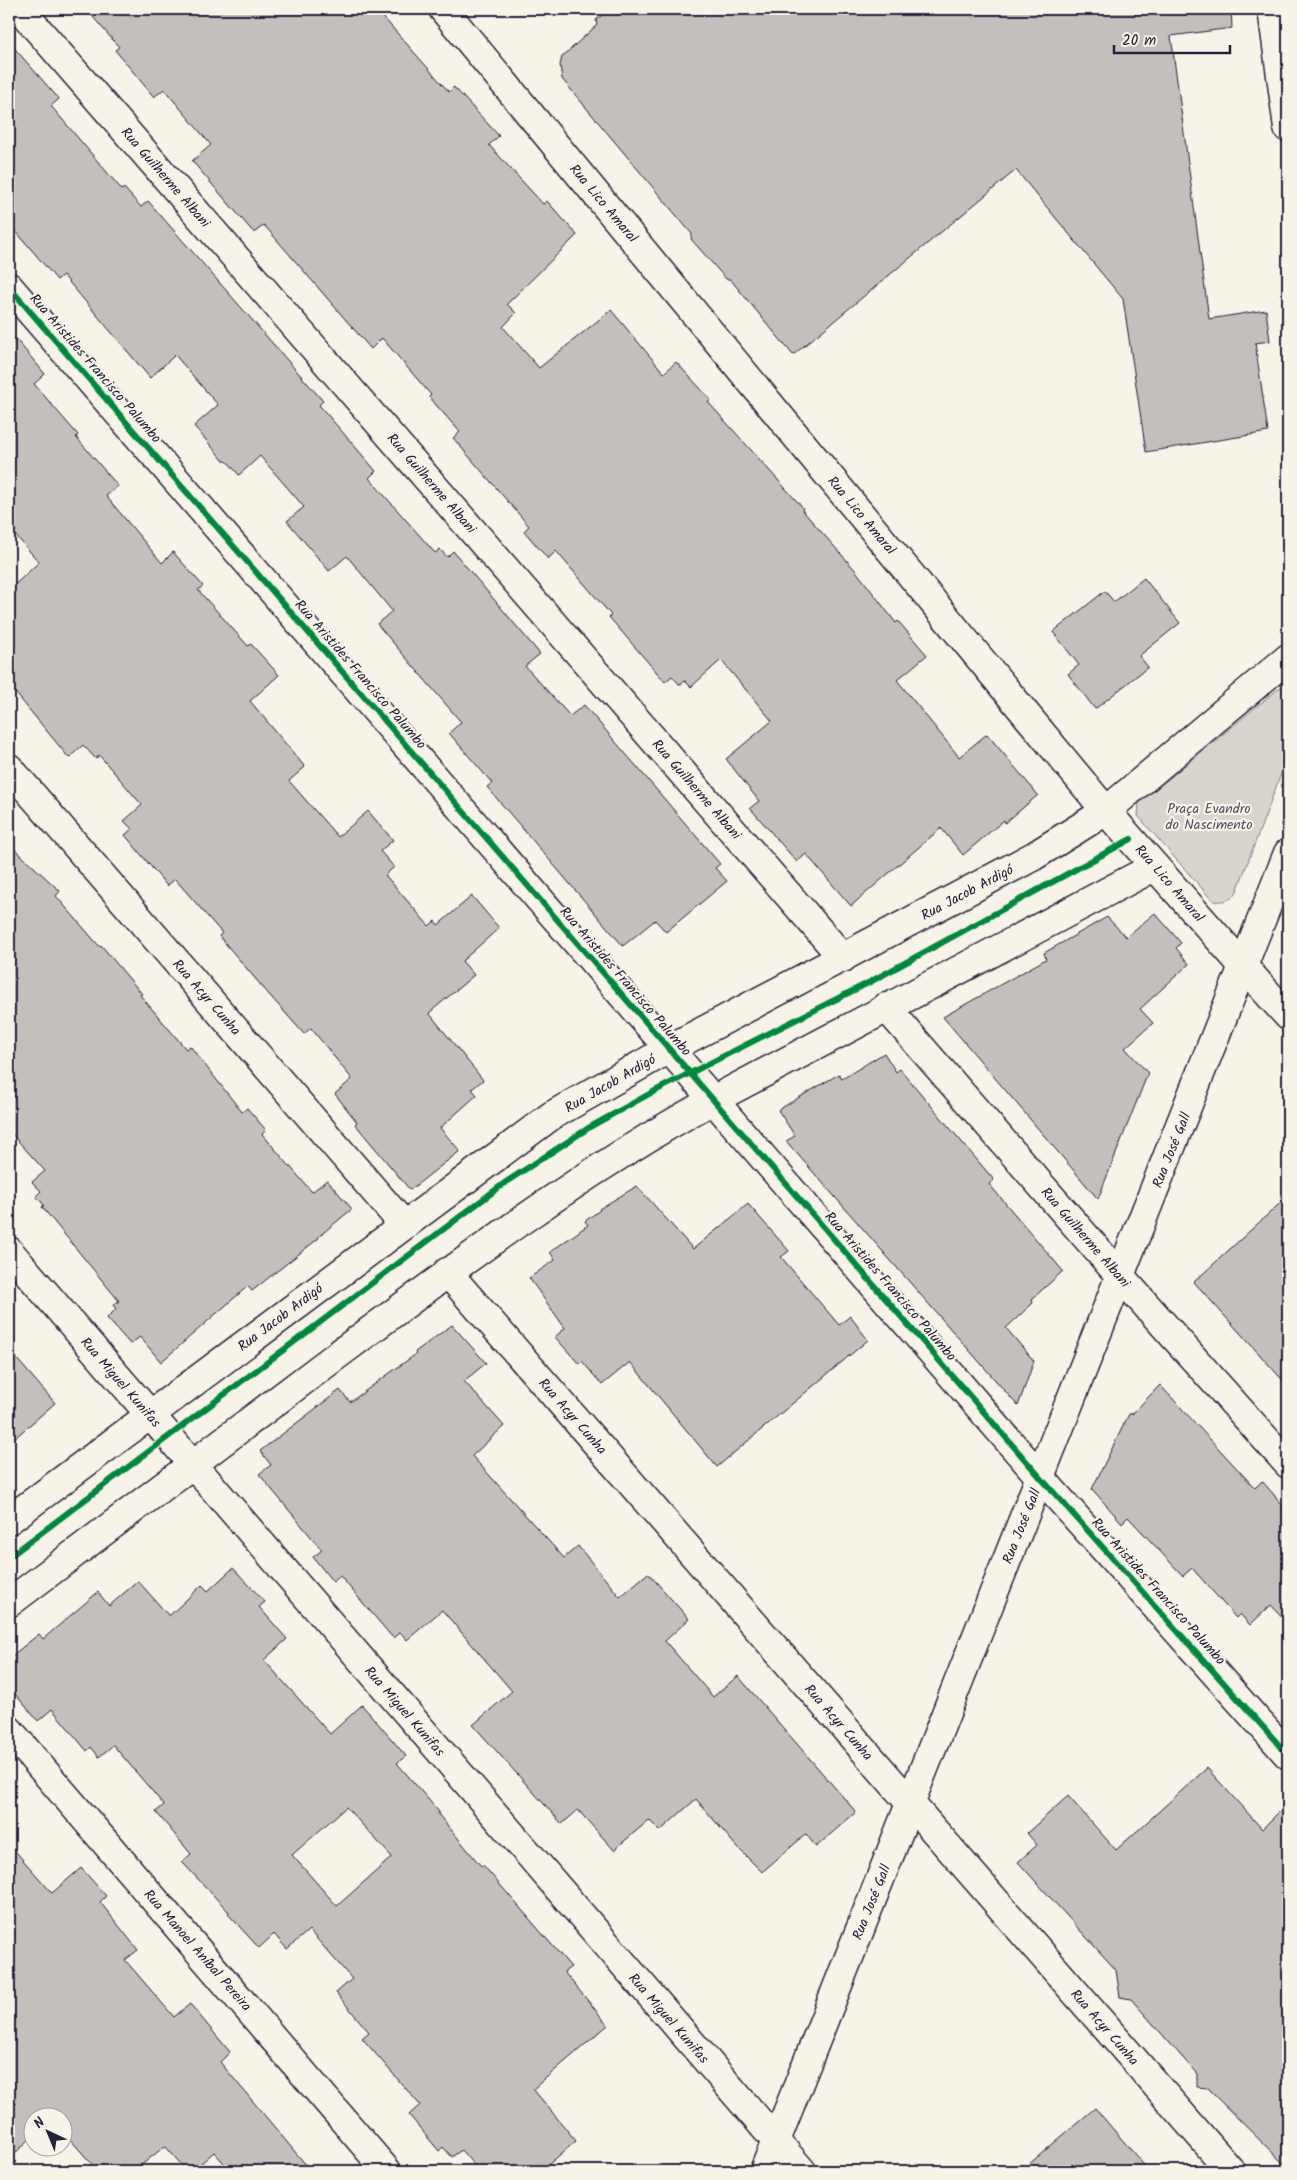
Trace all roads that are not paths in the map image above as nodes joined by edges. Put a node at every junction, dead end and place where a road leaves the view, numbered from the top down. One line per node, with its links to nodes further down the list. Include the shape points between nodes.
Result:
1 (20, 9): 11 (street, Rua Guilherme Albani)
2 (1272, 9): 4 (street)
3 (456, 13): 8 (street, Rua Lico Amaral)
4 (1288, 128)
5 (9, 287): 15 (street, Rua Aristides Francisco Palumbo)
6 (1288, 658): 8 (street, Rua Jacob Ardigó)
7 (9, 768): 17 (street, Rua Acyr Cunha)
8 (1106, 810): 10 (street, Rua Lico Amaral); 11 (street, Rua Jacob Ardigó, via 1034,856)
9 (1288, 853): 12 (street, Rua José Gall)
10 (1154, 866): 12 (street, Rua Lico Amaral); 13 (street)
11 (843, 958): 15 (street, Rua Jacob Ardigó)
12 (1243, 966): 14 (street, Rua Lico Amaral); 20 (street, Rua José Gall)
13 (886, 1007): 16 (street); 20 (street, Rua Guilherme Albani)
14 (1288, 1016)
15 (669, 1050): 16 (street, Rua Aristides Francisco Palumbo); 17 (street, Rua Jacob Ardigó, via 551,1116)
16 (712, 1100): 19 (street, via 594,1170); 24 (street, Rua Aristides Francisco Palumbo)
17 (404, 1225): 21 (street, Rua Jacob Ardigó)
18 (9, 1251): 21 (street, Rua Miguel Kunifas)
19 (447, 1272): 22 (street); 29 (street, Rua Acyr Cunha)
20 (1120, 1276): 23 (street, Rua Guilherme Albani); 24 (street, Rua José Gall)
21 (149, 1414): 22 (street, Rua Miguel Kunifas); 25 (street, Rua Jacob Ardigó)
22 (193, 1464): 26 (street); 30 (street, Rua Miguel Kunifas)
23 (1288, 1464)
24 (1040, 1477): 28 (street, Rua Aristides Francisco Palumbo); 29 (street, Rua José Gall)
25 (9, 1520)
26 (9, 1603)
27 (9, 1730): 31 (street, Rua Manoel Aníbal Pereira)
28 (1288, 1754)
29 (910, 1804): 30 (street, Rua José Gall); 34 (street, Rua Acyr Cunha)
30 (776, 2142): 32 (street, Rua José Gall); 33 (street, Rua Miguel Kunifas)
31 (387, 2171)
32 (764, 2171)
33 (802, 2171)
34 (1231, 2171)

